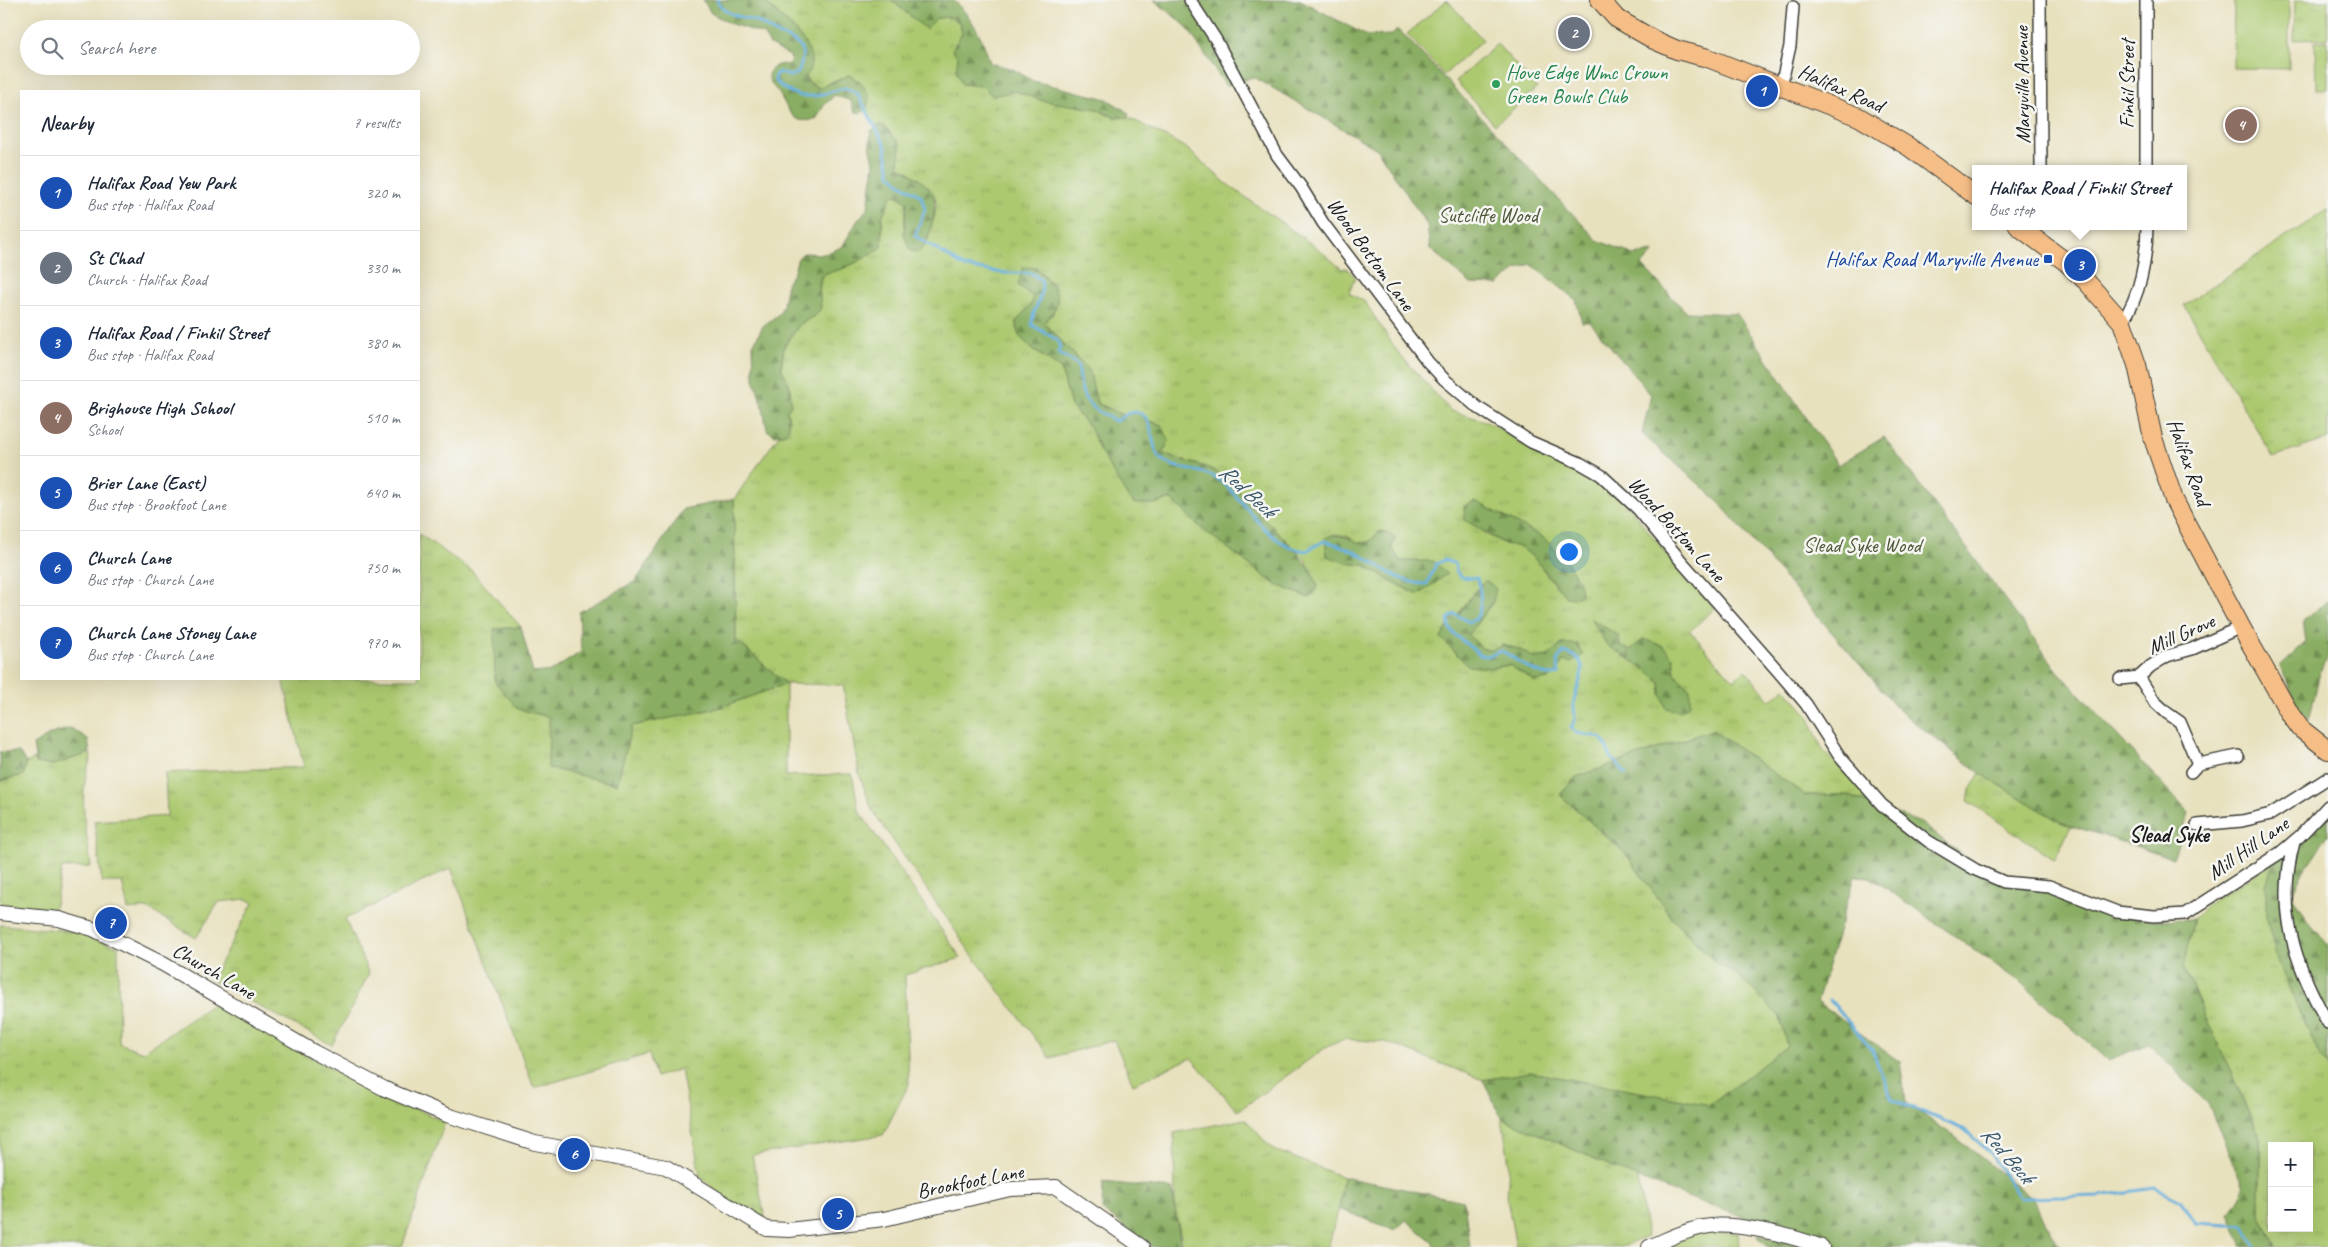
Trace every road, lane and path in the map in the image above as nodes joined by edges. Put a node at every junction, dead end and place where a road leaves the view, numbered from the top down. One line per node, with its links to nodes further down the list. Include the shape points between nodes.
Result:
1 (1190, 0): 23 (street, Wood Bottom Lane, via 1216,40 1277,155 1334,239 1428,362 1477,407 1531,442 1601,475 1638,509 1806,704 1840,757 1882,806 1928,841 1976,870 2004,882 2049,886 2117,912 2154,916)
2 (1600, 0): 6 (main road, Halifax Road, via 1616,18 1654,40)
3 (2040, 0): 7 (street, Maryville Avenue)
4 (2146, 0): 8 (street, Finkil Street)
5 (1793, 7): 6 (street, via 1790,46)
6 (1781, 86): 9 (main road, Halifax Road, via 1859,116 1909,147)
7 (2041, 165)
8 (2146, 165)
9 (1972, 193)
10 (2023, 230): 12 (main road, Halifax Road, via 2080,274)
11 (2146, 230): 12 (street, via 2147,245 2132,307)
12 (2122, 322): 13 (main road, Halifax Road, via 2137,365 2153,438 2174,500)
13 (2241, 627): 14 (street, Mill Grove, via 2192,649 2167,656); 16 (main road, Halifax Road, via 2290,714 2301,729)
14 (2139, 677): 15 (street, Mill Grove); 17 (street, Mill Grove, via 2154,700 2180,722 2194,768)
15 (2120, 679)
16 (2328, 750)
17 (2238, 756)
18 (2328, 778): 20 (street, via 2271,814 2242,821)
19 (2328, 806): 21 (street, Mill Hill Lane)
20 (2197, 825)
21 (2294, 842): 23 (street, Mill Hill Lane); 24 (street, via 2286,895 2293,948)
22 (0, 913): 25 (street, Church Lane, via 60,920 93,929 163,964 314,1052 385,1089 447,1115 535,1143 666,1167 767,1229)
23 (2185, 914)
24 (2328, 1023)
25 (818, 1227): 26 (street, Brookfoot Lane, via 884,1220 1010,1189 1056,1187)
26 (1142, 1247)
27 (1649, 1247): 28 (street, via 1704,1227 1732,1226)
28 (1822, 1247)

